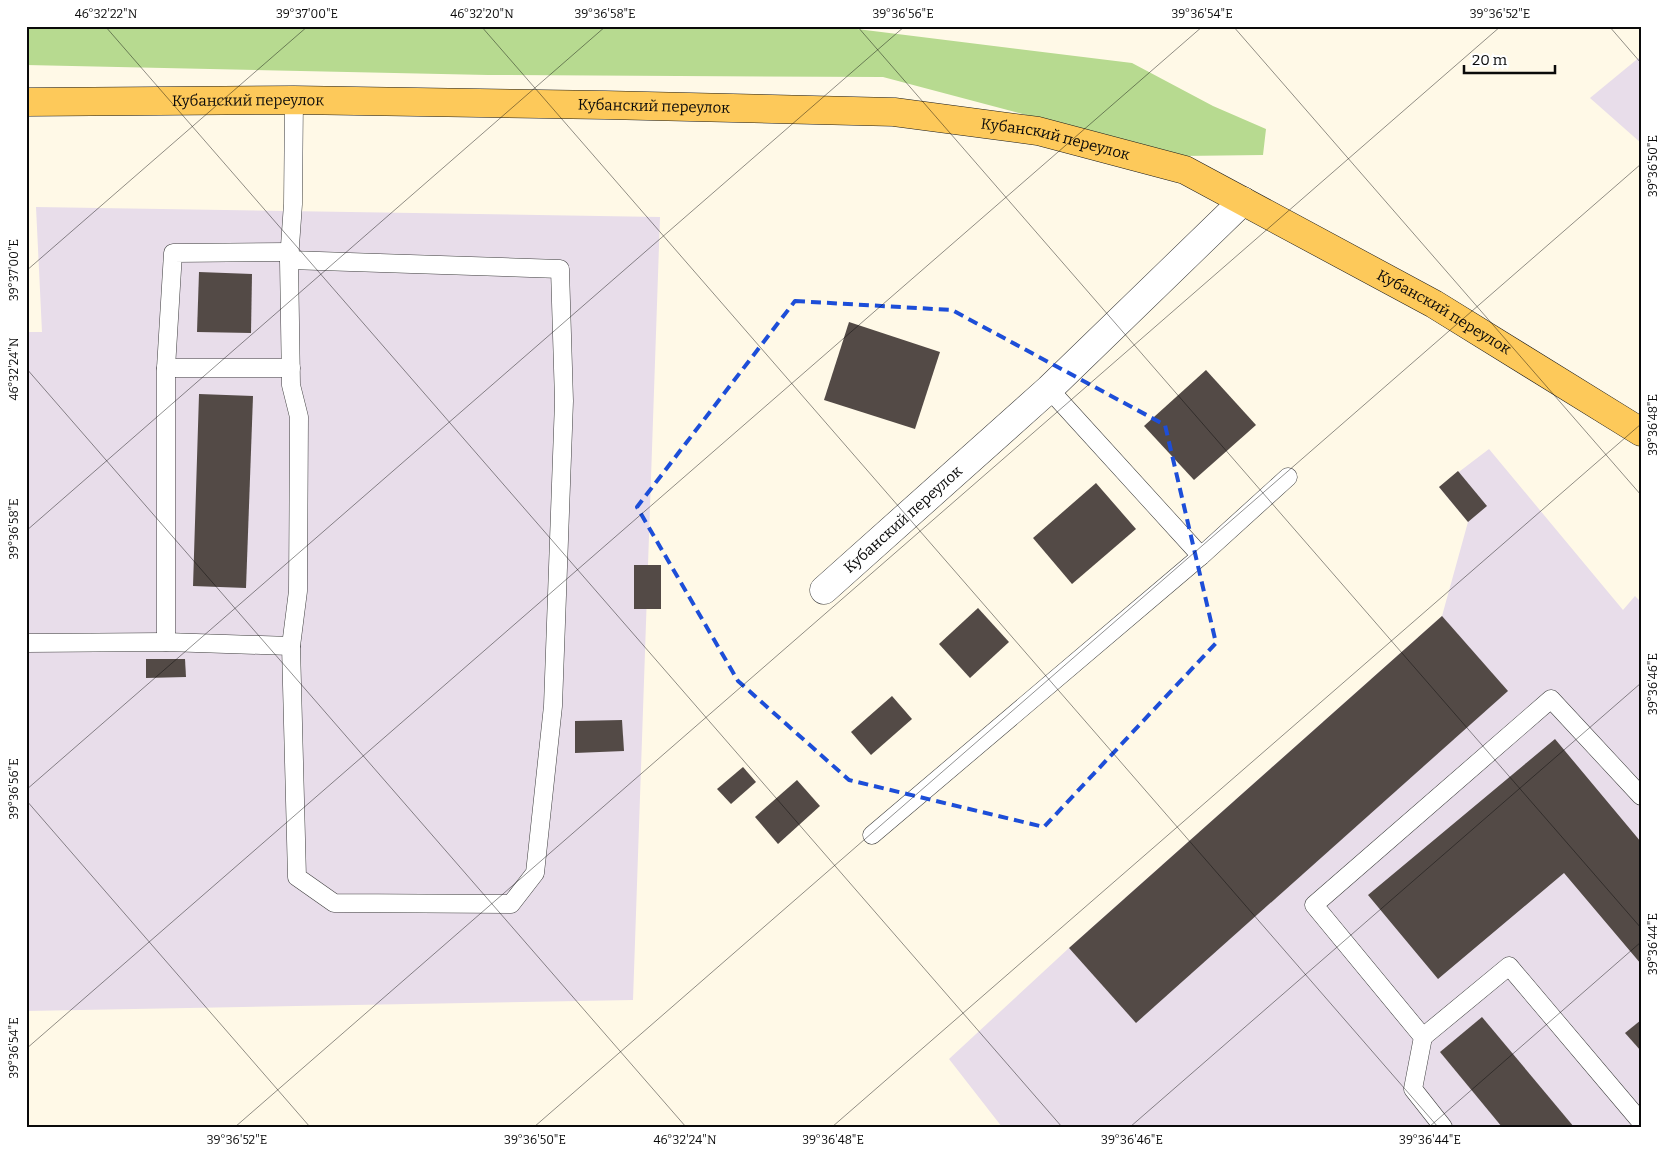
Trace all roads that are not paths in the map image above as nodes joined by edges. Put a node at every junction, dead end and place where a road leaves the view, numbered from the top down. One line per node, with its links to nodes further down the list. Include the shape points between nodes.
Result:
1 (294, 100): 2 (main road, Кубанский переулок); 3 (main road, Кубанский переулок, via 894,112 1038,131 1185,170); 4 (lane)
2 (34, 104)
3 (1243, 201): 7 (street, Кубанский переулок); 8 (main road, Кубанский переулок, via 1434,304)
4 (289, 256): 5 (lane, via 173,253); 6 (lane); 14 (lane, via 560,269 564,401 553,706 535,873 511,904 334,903 297,877)
5 (166, 368): 6 (lane); 12 (lane)
6 (291, 368): 14 (lane, via 291,385 299,417 298,591)
7 (1049, 389): 10 (lane); 11 (street, Кубанский переулок)
8 (1641, 432)
9 (1288, 477): 10 (lane)
10 (1201, 556): 16 (lane)
11 (824, 590)
12 (166, 642): 13 (lane); 14 (lane)
13 (26, 643)
14 (290, 646)
15 (1641, 796): 17 (lane, via 1551,699 1314,905)
16 (872, 834)
17 (1423, 1037): 18 (lane, via 1509,966); 19 (lane, via 1413,1089)
18 (1641, 1122)
19 (1442, 1127)

